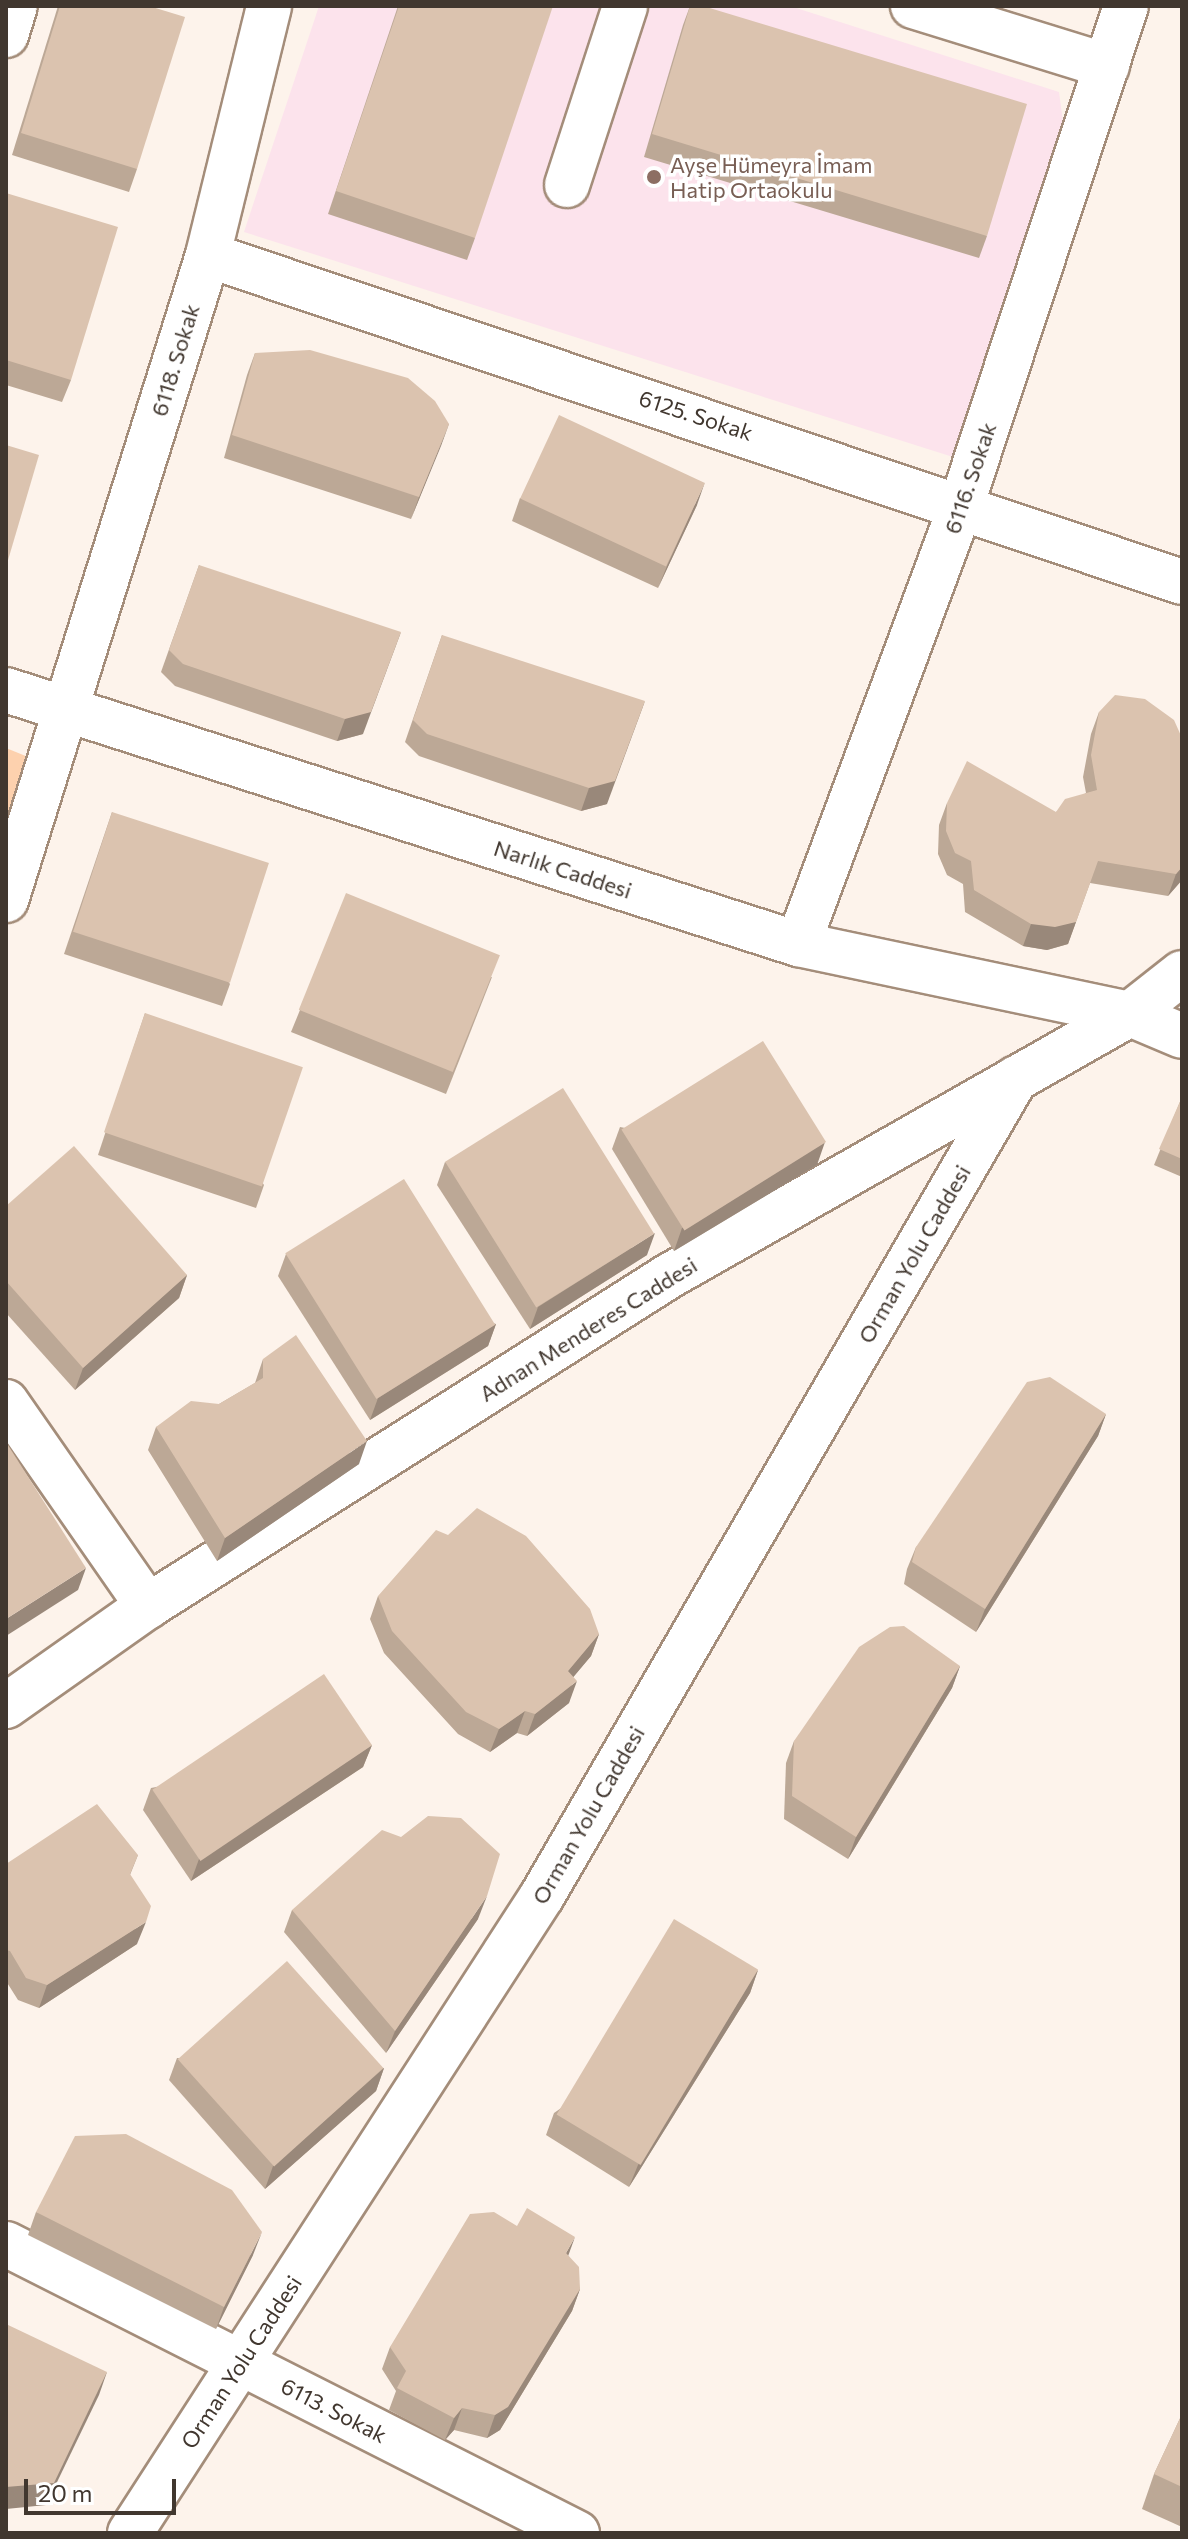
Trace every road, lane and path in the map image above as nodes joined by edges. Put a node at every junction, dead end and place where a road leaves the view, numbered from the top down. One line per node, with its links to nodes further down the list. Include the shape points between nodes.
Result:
1 (15, 6): 6 (street)
2 (269, 6): 9 (street, 6118. Sokak)
3 (625, 6): 8 (street)
4 (913, 6): 7 (street)
5 (1126, 6): 7 (street, 6116. Sokak)
6 (6, 35)
7 (1107, 66): 10 (street, 6116. Sokak)
8 (567, 185)
9 (208, 255): 10 (street, 6125. Sokak); 13 (street, 6118. Sokak)
10 (962, 503): 11 (street, 6125. Sokak); 15 (street, 6116. Sokak)
11 (1182, 582)
12 (6, 690): 13 (street, Narlık Caddesi)
13 (68, 711): 14 (street, 6118. Sokak); 15 (street, Narlık Caddesi)
14 (6, 900)
15 (798, 944): 17 (street, Narlık Caddesi)
16 (1182, 973): 17 (street, Adnan Menderes Caddesi)
17 (1130, 1014): 18 (street, Narlık Caddesi); 19 (street, Adnan Menderes Caddesi)
18 (1182, 1036)
19 (1016, 1078): 21 (street, Adnan Menderes Caddesi, via 669,1276); 24 (street, Orman Yolu Caddesi, via 542,1896)
20 (6, 1402): 21 (street)
21 (148, 1606): 22 (street, Adnan Menderes Caddesi)
22 (6, 1706)
23 (6, 2244): 24 (street, 6113. Sokak)
24 (240, 2362): 25 (street, Orman Yolu Caddesi); 26 (street, 6113. Sokak)
25 (130, 2533)
26 (577, 2533)

